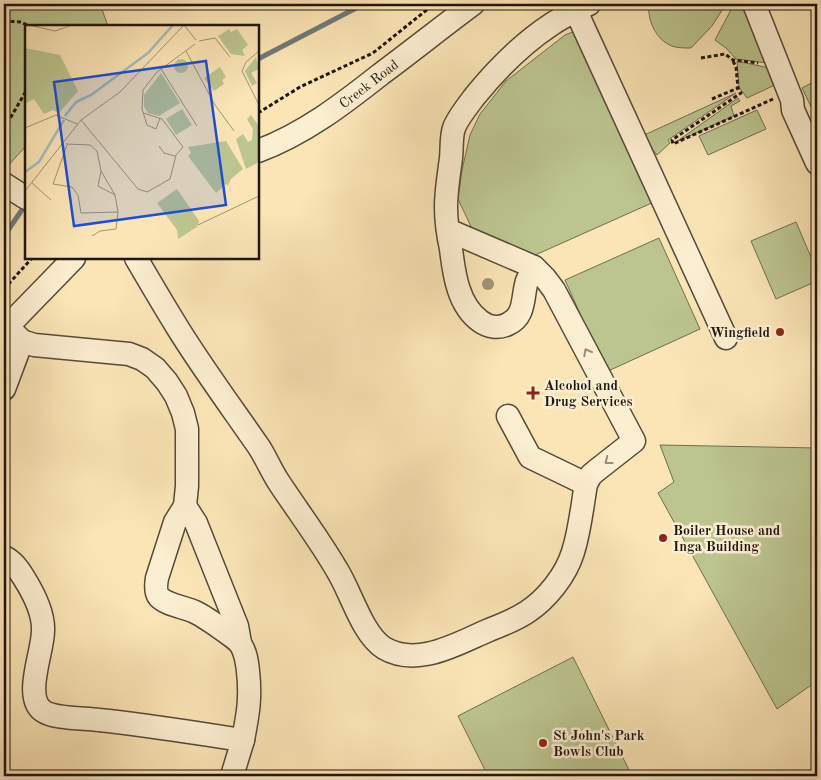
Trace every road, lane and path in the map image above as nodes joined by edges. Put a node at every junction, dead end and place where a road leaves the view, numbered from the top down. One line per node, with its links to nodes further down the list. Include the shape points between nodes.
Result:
1 (434, 4): 14 (path, via 373,53 300,87)
2 (473, 4): 16 (street, Creek Road, via 338,107 292,136)
3 (754, 4): 9 (street)
4 (582, 7): 20 (street, via 541,32 502,66 467,106 454,128 446,206); 27 (street)
5 (4, 21): 6 (path)
6 (27, 25)
7 (701, 58): 8 (path, via 725,54)
8 (733, 60): 9 (path); 10 (path)
9 (778, 66): 11 (street)
10 (738, 88): 11 (path, via 741,94 672,140 674,144); 13 (path)
11 (789, 91): 17 (street, via 793,110)
12 (25, 93): 15 (path)
13 (712, 99)
14 (259, 111)
15 (4, 129)
16 (259, 151)
17 (817, 163)
18 (4, 184): 19 (street)
19 (25, 197)
20 (448, 230): 24 (street); 24 (street, via 458,287 468,309 484,324 500,327 515,320)
21 (31, 259): 25 (path)
22 (73, 259): 26 (street)
23 (137, 259): 30 (street, via 180,331 332,560 366,628 384,648 409,655 439,652 510,622 541,601 565,570 573,553)
24 (534, 268): 30 (street, via 554,290 634,441 591,475)
25 (4, 290)
26 (11, 333): 28 (street); 31 (street, via 34,345 129,354 155,368 176,396 187,429)
27 (726, 338)
28 (4, 390)
29 (508, 416): 30 (street, via 530,457)
30 (586, 484)
31 (185, 506): 33 (street, via 196,523 237,626); 33 (street, via 175,522 157,578 159,596 198,613)
32 (4, 557): 34 (street, via 18,569 41,615 44,631 34,685 38,707 45,713)
33 (240, 643): 34 (street, via 248,667 250,697)
34 (243, 740): 35 (street)
35 (232, 776)

